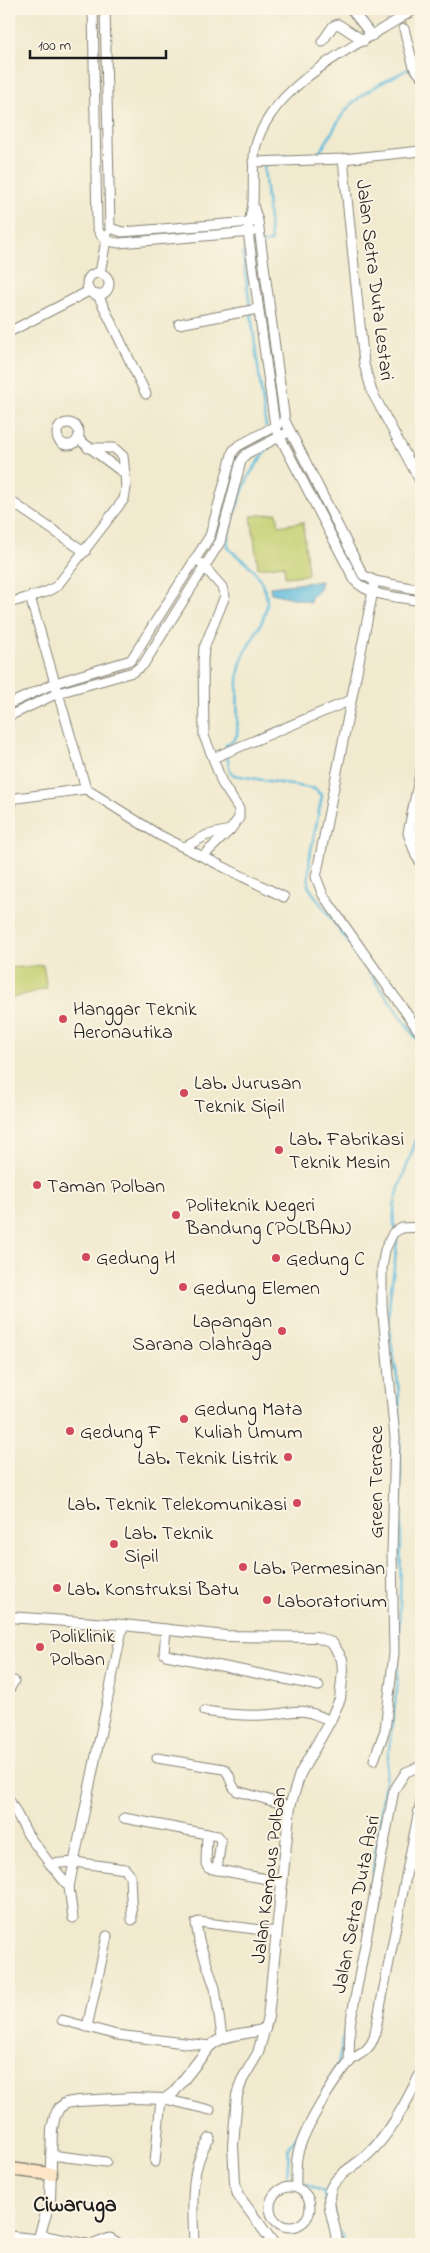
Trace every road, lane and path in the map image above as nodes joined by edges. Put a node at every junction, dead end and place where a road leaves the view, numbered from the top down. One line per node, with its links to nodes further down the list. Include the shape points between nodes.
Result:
1 (93, 9): 6 (street)
2 (105, 9): 7 (street)
3 (351, 9): 8 (street)
4 (415, 9): 8 (street)
5 (404, 29): 10 (street, via 414,67)
6 (94, 35): 7 (street); 12 (street)
7 (106, 35): 13 (street)
8 (368, 38): 9 (street, via 338,24); 15 (street, via 318,68 297,85 268,120 259,137)
9 (322, 42)
10 (421, 76)
11 (421, 151): 14 (street, Jalan Setra Duta Lestari)
12 (96, 155): 13 (street); 22 (street, via 97,226)
13 (108, 155): 19 (street)
14 (343, 159): 15 (street, Jalan Setra Duta Lestari); 37 (street, Jalan Setra Duta Lestari, via 364,364 372,392)
15 (254, 162): 16 (street)
16 (253, 204): 17 (street); 18 (street)
17 (258, 221): 18 (street); 20 (street)
18 (248, 222): 19 (street, via 122,232); 21 (street)
19 (110, 228): 22 (street)
20 (259, 231): 21 (street); 30 (street)
21 (248, 232): 22 (street, via 119,243); 26 (street)
22 (105, 239): 23 (street)
23 (100, 273): 24 (street, via 89,277); 25 (street, via 109,284 106,291)
24 (89, 291): 25 (street); 28 (street)
25 (98, 295): 29 (street)
26 (258, 309): 27 (street); 31 (street)
27 (179, 324)
28 (9, 332)
29 (146, 394)
30 (285, 421): 31 (street); 32 (street)
31 (275, 426): 33 (street); 40 (street, via 233,451 210,536)
32 (289, 432): 33 (street); 42 (street, via 362,572)
33 (280, 437): 41 (street, via 246,454 241,461 220,542); 44 (street, via 355,581)
34 (78, 439): 35 (street)
35 (88, 448): 36 (street); 36 (street, via 114,448 123,456)
36 (125, 474): 39 (street, via 124,499)
37 (421, 482)
38 (9, 500): 39 (street)
39 (85, 552): 45 (street, via 57,586)
40 (197, 558): 41 (street); 48 (street, via 131,660)
41 (205, 566): 49 (street, via 143,665 133,672); 53 (street, via 222,587 224,596 202,661 204,736)
42 (375, 581): 43 (street); 44 (street)
43 (421, 590)
44 (373, 592): 46 (street); 50 (street)
45 (30, 597): 47 (street); 48 (street)
46 (421, 601)
47 (10, 602)
48 (55, 683): 49 (street); 51 (street)
49 (58, 693): 52 (street); 55 (street)
50 (351, 700): 53 (street); 65 (street, via 317,866 317,885)
51 (9, 704)
52 (9, 716)
53 (213, 758): 59 (street, via 222,783 239,809 239,818)
54 (421, 773): 60 (street, via 408,833)
55 (86, 789): 56 (street); 61 (street, via 159,835)
56 (10, 799): 58 (street)
57 (421, 814): 60 (street, via 417,834)
58 (9, 818)
59 (230, 830): 61 (street, via 207,835); 62 (street)
60 (411, 842): 63 (street)
61 (185, 847): 62 (street)
62 (203, 856): 64 (street)
63 (421, 863)
64 (284, 897)
65 (421, 1034)
66 (421, 1227): 76 (street, Green Terrace, via 402,1228 393,1233 385,1250 382,1268 382,1305 395,1437 394,1653 385,1730)
67 (9, 1617): 68 (street, Jalan Kampus Polban)
68 (123, 1625): 69 (street, Jalan Kampus Polban); 83 (street)
69 (166, 1629): 71 (street, via 166,1655); 74 (street, Jalan Kampus Polban, via 226,1636 316,1637 332,1643 342,1659 343,1670 340,1698)
70 (14, 1680): 72 (street)
71 (319, 1686)
72 (9, 1690)
73 (205, 1711): 74 (street, via 240,1715 300,1710)
74 (330, 1721): 80 (street, Jalan Kampus Polban, via 300,1774)
75 (157, 1758): 80 (street, via 224,1769 237,1791)
76 (374, 1760)
77 (421, 1766): 97 (street, Jalan Setra Duta Asri, via 406,1772 394,1790 350,2025)
78 (9, 1799): 84 (street, via 28,1836)
79 (421, 1800): 97 (street, via 374,2038 370,2047)
80 (290, 1806): 86 (street, Jalan Kampus Polban)
81 (124, 1818): 82 (street)
82 (207, 1834): 85 (street, via 206,1865); 85 (street, via 218,1836 220,1840)
83 (74, 1862): 84 (street); 87 (street); 89 (street, via 128,1870)
84 (50, 1864): 87 (street)
85 (217, 1870): 86 (street)
86 (283, 1882): 90 (street, Jalan Kampus Polban)
87 (69, 1887): 88 (street)
88 (73, 1918)
89 (132, 1920)
90 (277, 1932): 94 (street, Jalan Kampus Polban, via 272,1997); 95 (street, via 196,1923 215,1988)
91 (107, 1936): 93 (street)
92 (62, 2020): 93 (street)
93 (88, 2027): 96 (street, via 117,2035)
94 (265, 2030): 95 (street); 114 (street, Jalan Kampus Polban, via 237,2095 233,2166 238,2195)
95 (222, 2037): 96 (street)
96 (210, 2046): 99 (street, via 174,2092)
97 (349, 2063): 107 (street, via 317,2113 299,2149)
98 (421, 2073): 115 (street, via 383,2138 333,2184 329,2199)
99 (163, 2099): 100 (street); 102 (street, via 66,2103 54,2116); 104 (street)
100 (210, 2110)
101 (210, 2138): 113 (street, via 198,2167 192,2209)
102 (51, 2155): 103 (street); 106 (street)
103 (106, 2162)
104 (155, 2162)
105 (9, 2169): 106 (main road)
106 (52, 2174): 109 (street, via 50,2200)
107 (296, 2187): 107 (street, via 309,2200 309,2212 302,2222 284,2226 271,2213 271,2201 278,2191)
108 (9, 2236): 109 (street)
109 (38, 2239): 110 (street)
110 (87, 2244)
111 (94, 2244): 112 (street, via 108,2238)
112 (120, 2244)
113 (194, 2244)
114 (274, 2244)
115 (337, 2244)

